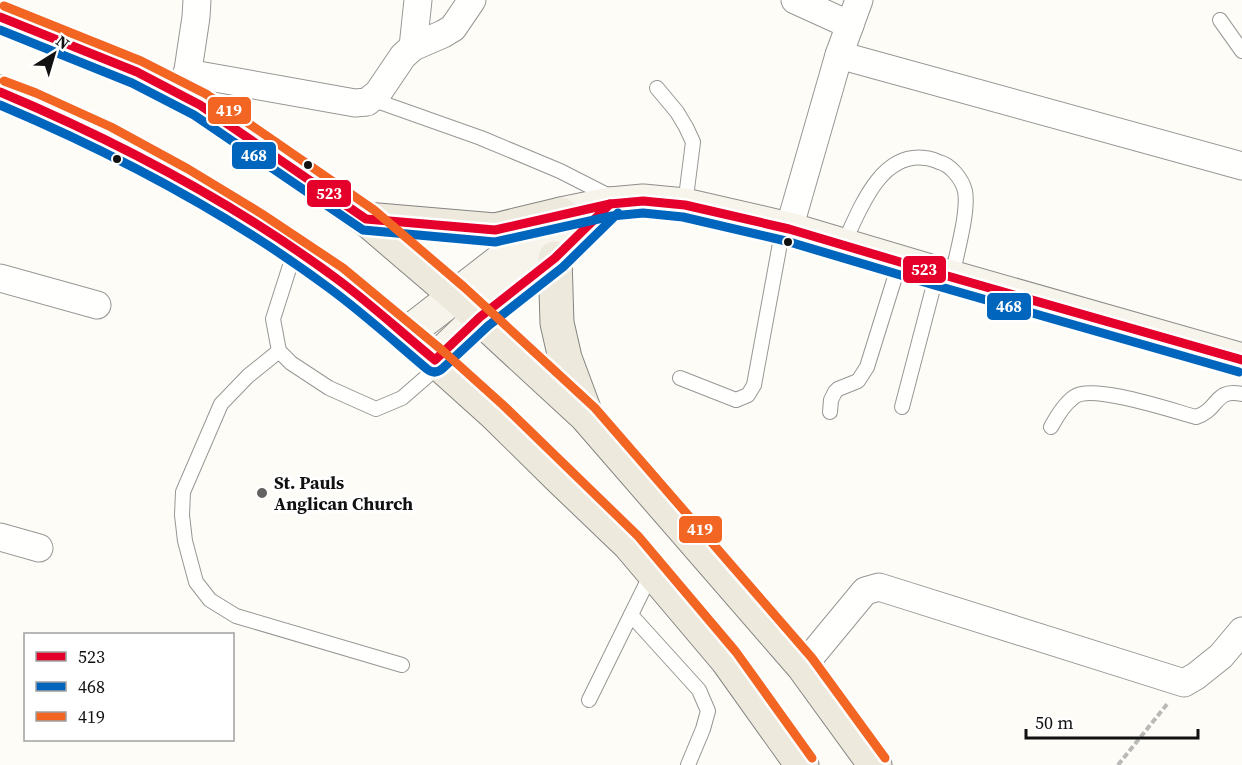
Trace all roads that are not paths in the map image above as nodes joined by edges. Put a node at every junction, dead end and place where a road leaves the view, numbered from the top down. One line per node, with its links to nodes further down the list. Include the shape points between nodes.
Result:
1 (197, 0): 12 (street)
2 (417, 0): 9 (street)
3 (472, 0): 9 (street, via 453,28)
4 (795, 0): 8 (street)
5 (860, 0): 8 (street)
6 (0, 17): 12 (main road, via 137,72)
7 (1220, 20): 10 (lane)
8 (850, 25): 11 (street)
9 (413, 47): 15 (street)
10 (1242, 51)
11 (839, 55): 16 (street); 21 (street)
12 (186, 85): 15 (street, via 355,103); 20 (main road, via 200,105)
13 (657, 88): 18 (lane, via 677,112 693,142)
14 (0, 92): 23 (main road, via 105,138)
15 (371, 99): 17 (lane, via 560,171)
16 (1242, 166)
17 (616, 203): 18 (street); 19 (street); 24 (street)
18 (685, 205): 21 (street)
19 (561, 214): 20 (main road, via 495,230); 28 (street)
20 (366, 219): 28 (main road)
21 (786, 228): 22 (street); 35 (lane, via 754,384 748,395 736,399)
22 (843, 245): 25 (street); 26 (lane, via 868,193 883,174 910,158 943,163 956,173 965,189 966,206)
23 (295, 250): 31 (main road, via 335,277); 32 (lane, via 273,319)
24 (555, 258): 30 (street); 39 (main road, via 557,323)
25 (900, 261): 26 (street); 38 (lane, via 867,367 858,381 838,388)
26 (944, 275): 33 (street); 37 (lane)
27 (0, 278): 29 (street)
28 (456, 296): 30 (main road); 31 (street)
29 (97, 305)
30 (480, 317): 34 (street); 39 (main road)
31 (405, 335): 34 (main road)
32 (279, 351): 34 (lane, via 329,388 376,409 402,398); 46 (lane, via 221,404 183,492 185,541 196,582 210,600 236,616)
33 (1242, 360)
34 (438, 362): 43 (main road, via 629,544)
35 (680, 378)
36 (1242, 394): 40 (lane, via 1225,393 1196,417 1107,394 1075,395)
37 (902, 407)
38 (830, 412)
39 (586, 416): 47 (main road)
40 (1051, 427)
41 (0, 537): 42 (street)
42 (39, 548)
43 (652, 572): 44 (lane); 50 (main road, via 727,660)
44 (631, 615): 48 (lane); 49 (lane, via 699,690 708,711)
45 (1242, 631): 47 (street, via 1221,656 1184,683 879,587 865,591)
46 (402, 665)
47 (803, 666): 51 (main road)
48 (590, 700)
49 (688, 765)
50 (802, 765)
51 (875, 765)

